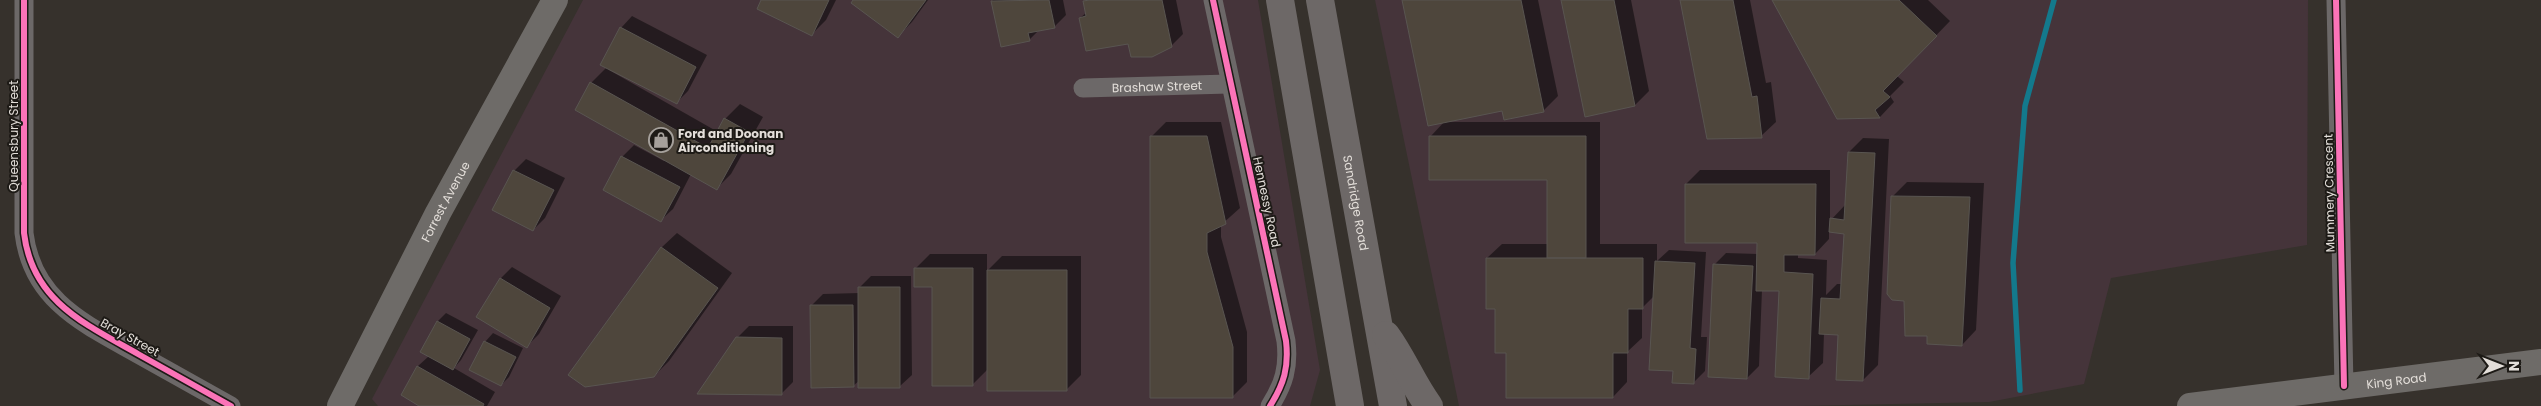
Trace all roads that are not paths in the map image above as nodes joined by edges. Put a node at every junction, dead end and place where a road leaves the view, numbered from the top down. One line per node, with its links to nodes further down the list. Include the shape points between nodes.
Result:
1 (24, 0): 9 (street, Queensbury Street, via 24,233)
2 (555, 0): 15 (main road, Forrest Avenue, via 438,213)
3 (1213, 0): 7 (street, Hennessy Road)
4 (1280, 0): 13 (main road)
5 (1320, 0): 10 (main road, Sandridge Road)
6 (2336, 0): 12 (street, Mummery Crescent)
7 (1229, 84): 8 (street, Brashaw Street); 16 (street, Hennessy Road, via 1286,348 1284,380)
8 (1083, 88)
9 (33, 270): 14 (street, Bray Street, via 53,298 77,320)
10 (1378, 324): 17 (main road, Sandridge Road); 18 (main road, via 1401,356 1413,385)
11 (2541, 362): 12 (main road, King Road)
12 (2344, 386): 19 (main road, King Road)
13 (1345, 398)
14 (231, 406)
15 (340, 406)
16 (1270, 406)
17 (1393, 406)
18 (1429, 406)
19 (2190, 406)

